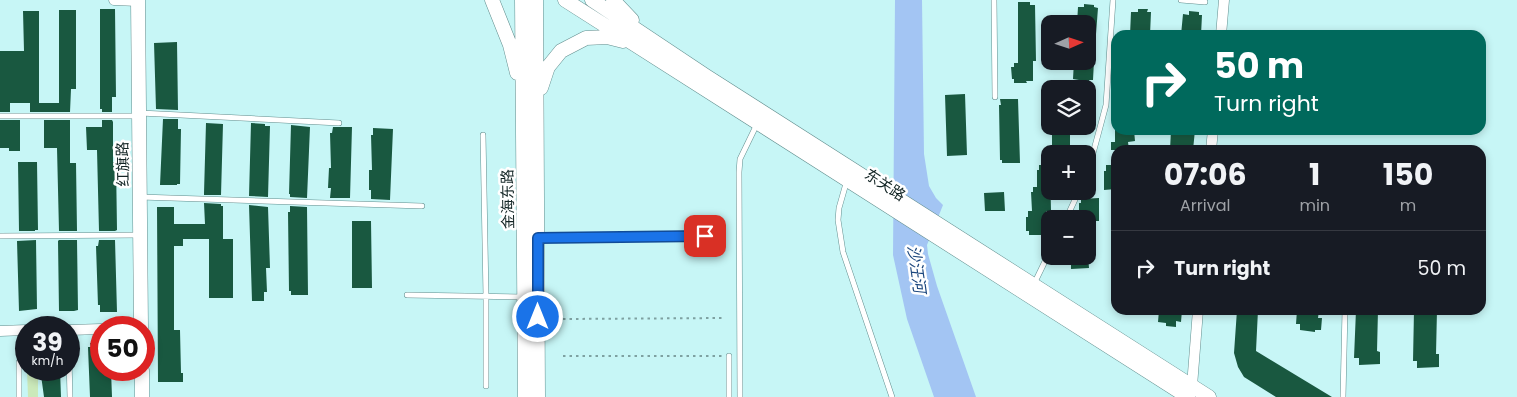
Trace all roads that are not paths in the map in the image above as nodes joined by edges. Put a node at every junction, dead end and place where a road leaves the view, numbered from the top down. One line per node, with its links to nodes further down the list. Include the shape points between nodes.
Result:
1 (114, 0): 2 (street)
2 (138, 0): 20 (main road, 红旗路)
3 (492, 0): 17 (main road, via 510,45)
4 (522, 0): 17 (main road, 金海东路)
5 (536, 0): 19 (main road, 金海东路)
6 (565, 0): 16 (main road, 东关路)
7 (592, 0): 15 (main road, 东关路)
8 (613, 0): 15 (main road)
9 (994, 0): 18 (lane)
10 (1113, 0): 25 (lane, via 1106,105)
11 (1181, 0): 13 (lane)
12 (1224, 0): 14 (street)
13 (1205, 2)
14 (1221, 30)
15 (645, 36): 34 (main road, 东关路)
16 (629, 42): 19 (main road, via 607,37 586,38 561,51 548,67); 23 (main road, 东关路)
17 (523, 95): 37 (main road, 金海东路)
18 (995, 97)
19 (537, 101): 32 (main road, 金海东路)
20 (139, 115): 21 (lane); 22 (lane); 27 (main road, 红旗路)
21 (0, 116)
22 (339, 123)
23 (758, 123): 26 (main road, 东关路); 55 (lane, via 740,159 739,172)
24 (483, 135): 36 (lane)
25 (1095, 145)
26 (847, 180): 48 (main road, 东关路); 56 (lane, via 838,220 843,252)
27 (140, 197): 28 (lane); 29 (main road, 红旗路)
28 (422, 206)
29 (140, 235): 30 (lane); 40 (main road, 红旗路)
30 (0, 236)
31 (723, 236): 32 (lane)
32 (538, 238): 53 (main road, 金海东路)
33 (1043, 265): 34 (lane)
34 (1034, 285): 48 (main road, 东关路)
35 (407, 295): 36 (lane)
36 (486, 296): 37 (lane); 47 (lane)
37 (525, 297): 52 (main road, 金海东路)
38 (1198, 315): 48 (street)
39 (1345, 315): 58 (lane)
40 (141, 316)
41 (15, 330): 42 (street)
42 (0, 331)
43 (730, 356): 54 (lane)
44 (19, 381): 49 (lane)
45 (70, 381): 50 (lane)
46 (142, 381): 51 (main road)
47 (486, 386)
48 (1190, 391): 57 (main road, 东关路)
49 (19, 397)
50 (70, 397)
51 (142, 397)
52 (525, 397)
53 (538, 397)
54 (729, 397)
55 (740, 397)
56 (892, 397)
57 (1209, 397)
58 (1344, 397)

